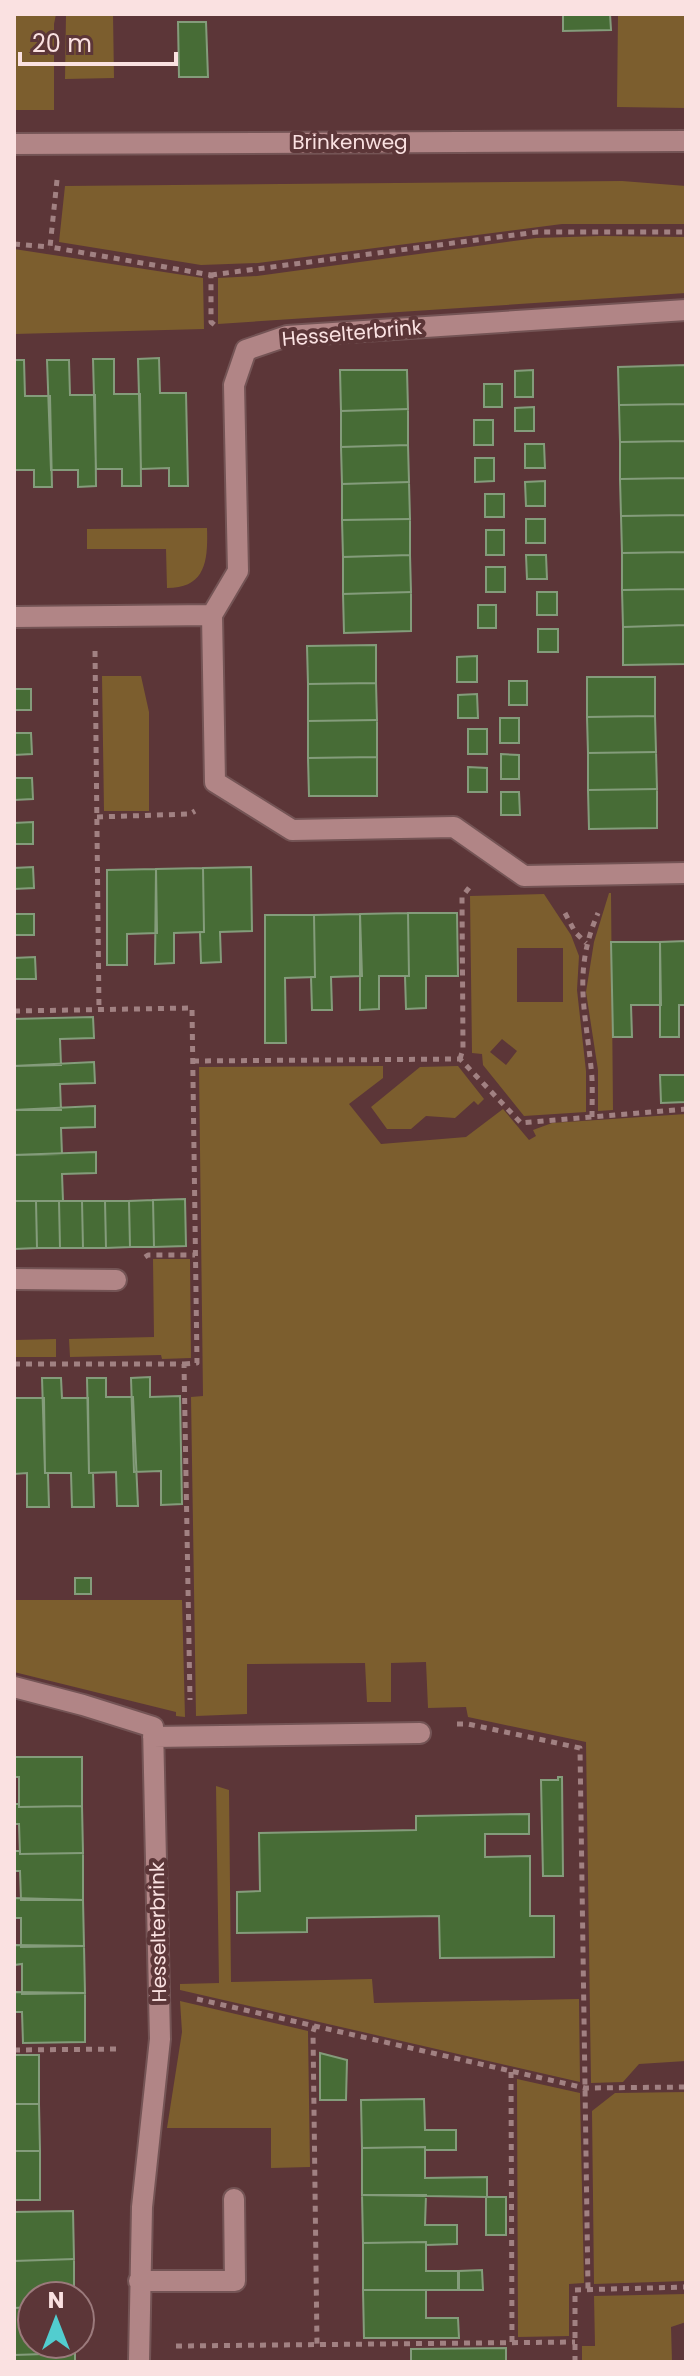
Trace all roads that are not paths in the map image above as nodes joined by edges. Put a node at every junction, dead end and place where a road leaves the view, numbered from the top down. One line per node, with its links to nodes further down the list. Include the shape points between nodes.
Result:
1 (686, 141): 2 (street, Brinkenweg)
2 (14, 144)
3 (686, 310): 4 (street, Hesselterbrink, via 287,336 246,350 234,385 238,571)
4 (212, 615): 5 (street); 6 (street, via 215,782 292,830 454,827 524,876)
5 (14, 617)
6 (686, 873)
7 (14, 1279): 8 (street)
8 (116, 1280)
9 (14, 1687): 11 (street, via 153,1727)
10 (420, 1733): 11 (street)
11 (153, 1737): 13 (street, Hesselterbrink, via 159,2049)
12 (234, 2199): 13 (street, via 235,2281)
13 (139, 2281): 14 (street, Hesselterbrink)
14 (139, 2354)

